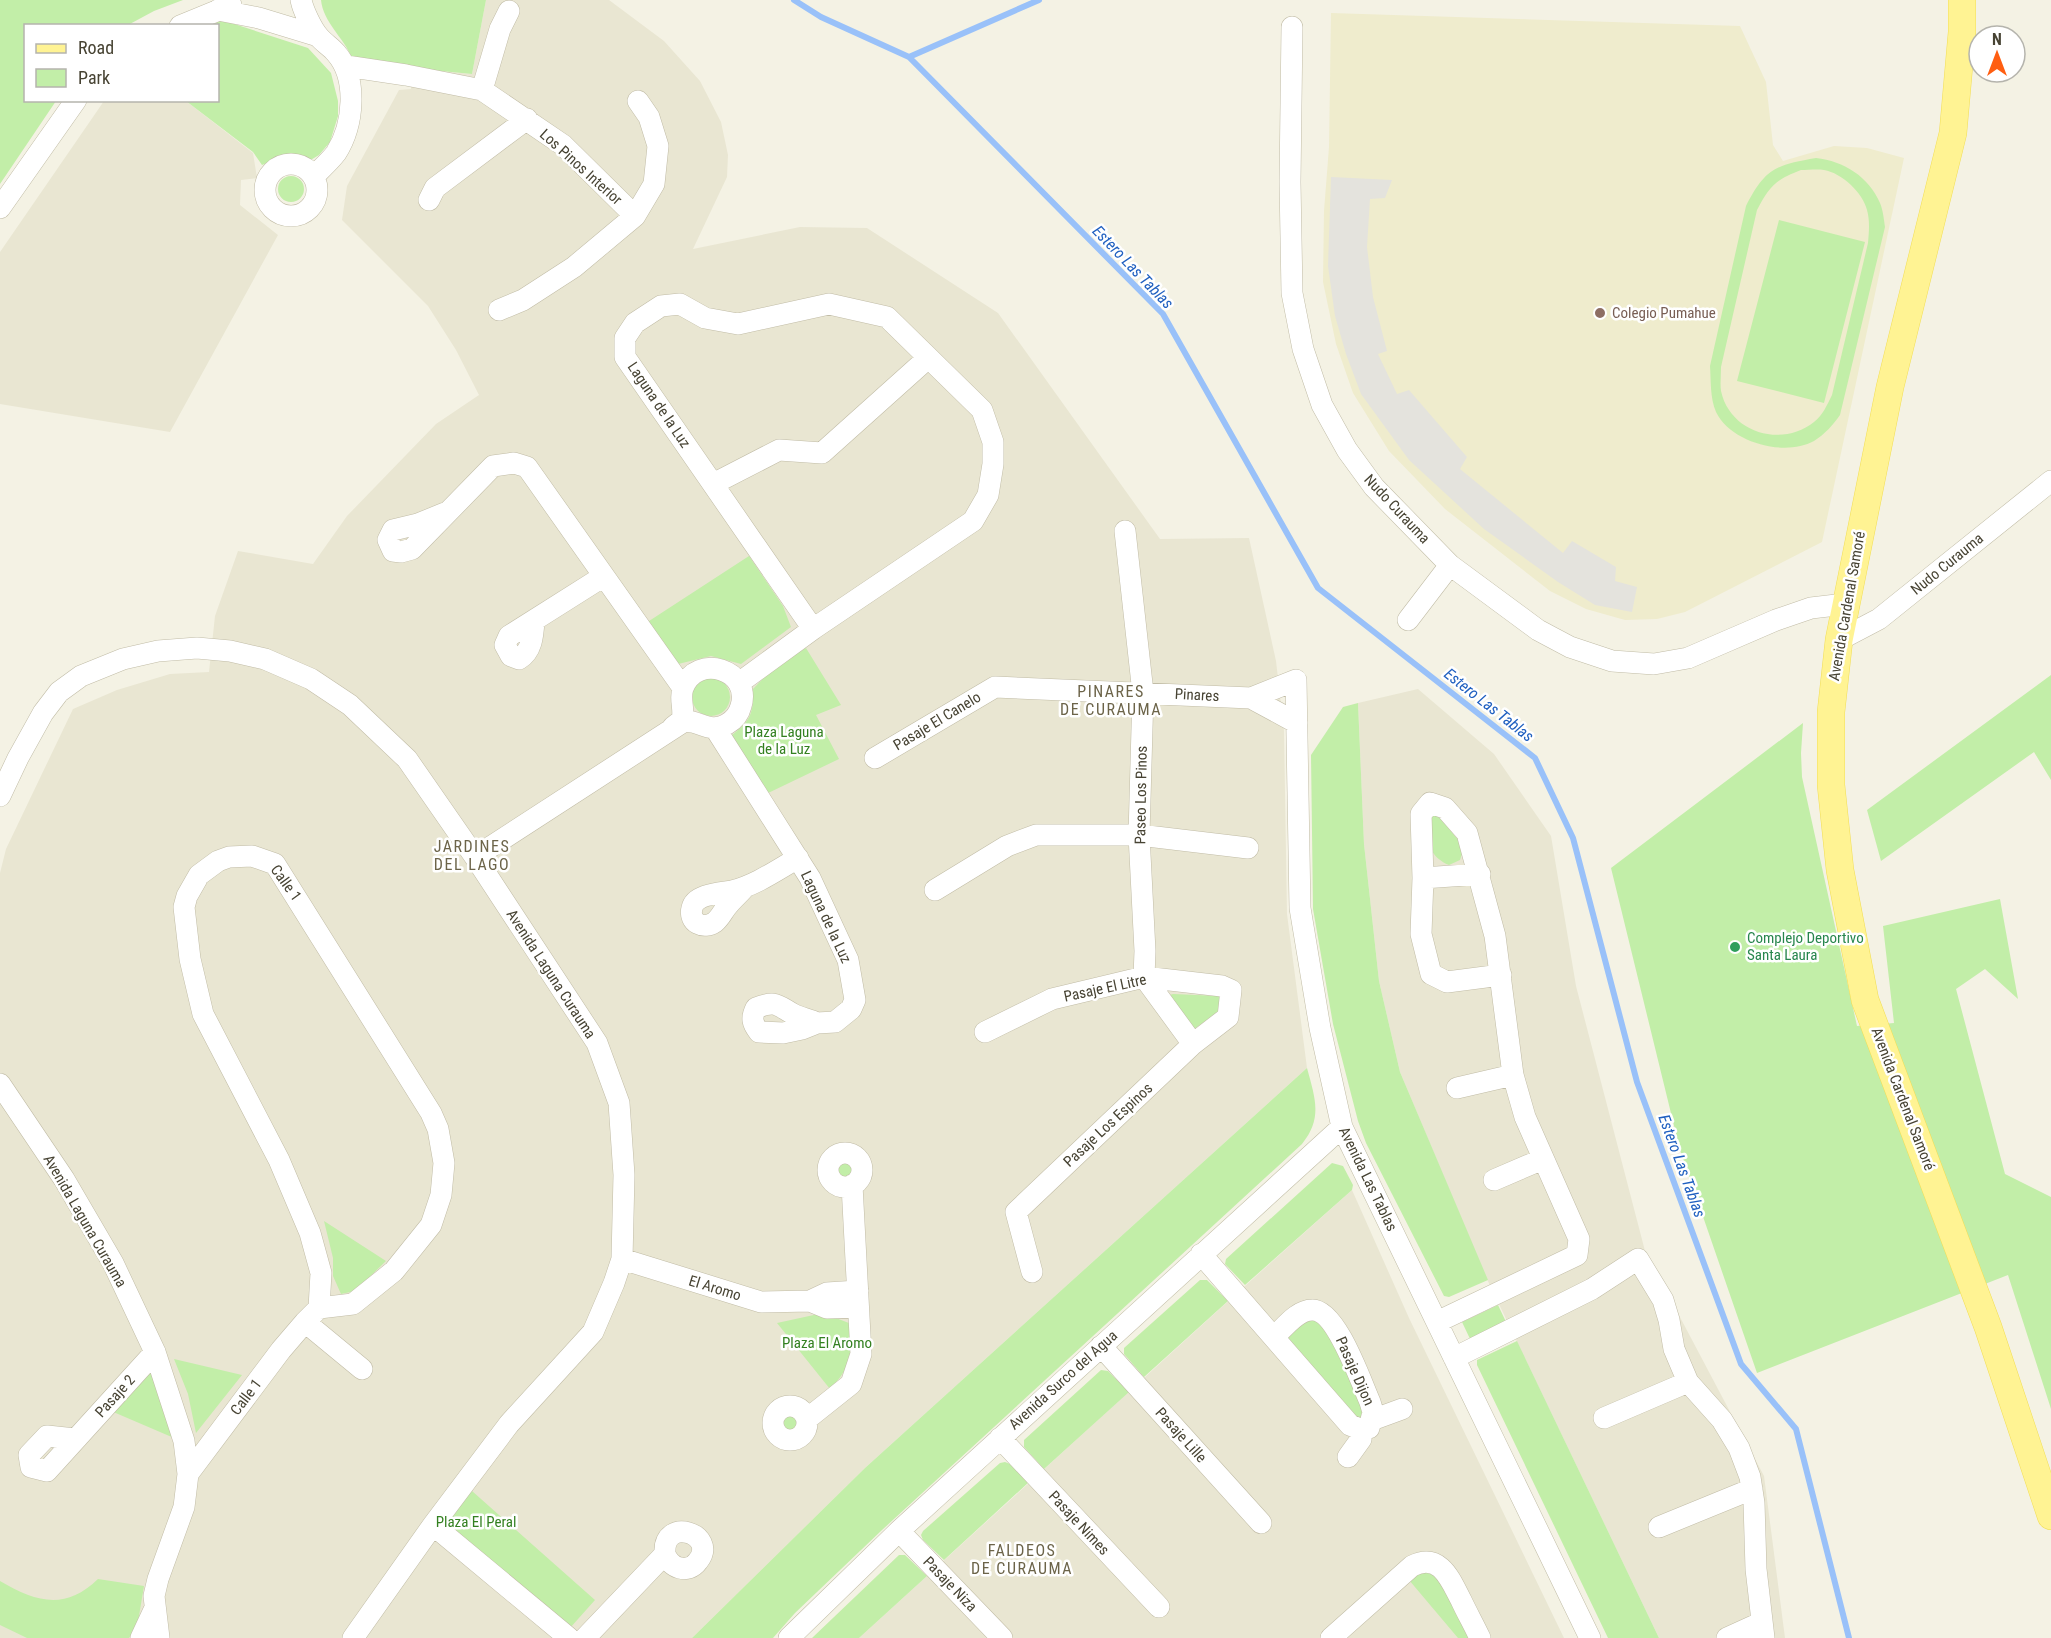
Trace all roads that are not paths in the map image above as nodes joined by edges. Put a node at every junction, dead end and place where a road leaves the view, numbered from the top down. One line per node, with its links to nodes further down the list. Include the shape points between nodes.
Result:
1 (243, 0): 5 (street)
2 (1962, 0): 27 (main road, Avenida Cardenal Samoré, via 1953,133 1890,387)
3 (300, 1): 9 (street)
4 (254, 9): 5 (street); 9 (street)
5 (218, 10): 7 (street)
6 (509, 11): 11 (street)
7 (185, 24)
8 (1292, 27): 25 (street, Nudo Curauma, via 1292,293 1303,349 1322,405 1347,450 1374,487)
9 (318, 36): 10 (street)
10 (346, 66): 11 (street, Los Pinos Interior); 15 (street, via 351,100 347,126 335,153)
11 (482, 90): 14 (street, Los Pinos Interior)
12 (638, 101): 18 (street, Los Pinos Interior, via 649,117 658,146 654,184)
13 (75, 102): 17 (street)
14 (527, 119): 16 (street, Los Pinos Interior, via 435,188); 18 (street, Los Pinos Interior, via 563,145)
15 (314, 176)
16 (429, 201)
17 (0, 208)
18 (635, 216): 19 (street, Los Pinos Interior, via 574,267 523,300)
19 (499, 310)
20 (928, 358): 22 (street, via 822,453 779,450); 22 (street, Laguna de la Luz, via 887,317 830,304 738,324 705,318 680,304 661,306 634,323 625,338 625,357); 30 (street, Laguna de la Luz, via 982,410 993,442 988,495 973,521)
21 (2051, 481): 31 (street, Nudo Curauma, via 1879,619)
22 (713, 484): 30 (street, Laguna de la Luz)
23 (445, 513): 26 (street, via 493,466 514,463 527,467)
24 (1125, 531): 35 (street, Paseo Los Pinos)
25 (1449, 565): 27 (street, Nudo Curauma, via 1538,630 1570,647 1612,661 1654,664 1688,658 1776,620 1811,608); 28 (street)
26 (604, 576): 29 (street); 34 (street)
27 (1845, 604): 31 (main road, Avenida Cardenal Samoré)
28 (1408, 620)
29 (534, 621)
30 (813, 629): 33 (street, Laguna de la Luz)
31 (1839, 640): 84 (main road, Avenida Cardenal Samoré, via 1831,712 1832,795 1840,870 1865,1000 1988,1327)
32 (1296, 680): 36 (street, Pinares); 37 (street, Avenida Las Tablas)
33 (739, 683): 34 (street, via 724,669 714,667 695,673); 39 (street, via 739,712 725,726)
34 (683, 688): 38 (street, via 684,716)
35 (1143, 693): 36 (street, Pinares); 40 (street, Pasaje El Canelo, via 995,687); 42 (street, Paseo Los Pinos)
36 (1251, 698): 37 (street, Pinares)
37 (1297, 723): 59 (street, Avenida Las Tablas, via 1300,908)
38 (673, 727): 39 (street, via 687,721); 44 (street)
39 (715, 728): 45 (street, Laguna de la Luz)
40 (875, 758)
41 (0, 796): 44 (street, Avenida Laguna Curauma, via 43,713 59,692 81,676 123,658 158,651 230,651 265,659 311,679 350,705 407,759)
42 (1139, 835): 43 (street); 49 (street, via 1036,835 1007,846); 51 (street, Paseo Los Pinos)
43 (1248, 848)
44 (475, 857): 64 (street, Avenida Laguna Curauma, via 597,1043 619,1103 624,1174)
45 (798, 858): 48 (street, Laguna de la Luz); 53 (street, Laguna de la Luz, via 848,960 855,1000 835,1022)
46 (1480, 874): 47 (street); 47 (street, via 1467,833 1445,808 1430,803 1421,814); 50 (street)
47 (1423, 878): 50 (street, via 1421,934 1431,974 1447,982)
48 (745, 887)
49 (935, 890)
50 (1502, 975): 56 (street)
51 (1144, 977): 52 (street, Pasaje El Litre); 54 (street, Pasaje El Litre, via 1052,999); 55 (street)
52 (1231, 990): 55 (street, Pasaje Los Espinos, via 1228,1017)
53 (817, 1023)
54 (985, 1032)
55 (1193, 1044): 65 (street, Pasaje Los Espinos, via 1016,1212)
56 (1513, 1075): 58 (street); 60 (street)
57 (0, 1084): 71 (street, Avenida Laguna Curauma, via 64,1179 113,1263)
58 (1457, 1088)
59 (1342, 1127): 63 (street, Avenida Surco del Agua); 68 (street, Avenida Las Tablas)
60 (1543, 1159): 61 (street); 68 (street, via 1579,1239 1577,1255)
61 (1494, 1180)
62 (852, 1185): 66 (street)
63 (1201, 1254): 69 (street, Pasaje Dijon); 70 (street, Avenida Surco del Agua)
64 (622, 1260): 66 (street, El Aromo, via 761,1302 810,1301 827,1308); 86 (street, Avenida Laguna Curauma, via 593,1332 509,1424)
65 (1032, 1272)
66 (858, 1299): 77 (street, via 861,1354 856,1375 851,1384)
67 (312, 1315): 67 (street, Calle 1, via 353,1304 394,1271 431,1225 444,1179 442,1147 422,1097 275,864 252,856 229,857 207,867 187,896 184,907 190,959 203,1014 279,1160 310,1233 321,1273); 73 (street); 82 (street, Calle 1)
68 (1437, 1322): 72 (street, Avenida Las Tablas)
69 (1274, 1337): 78 (street, Pasaje Dijon, via 1350,1425); 78 (street, Pasaje Dijon, via 1305,1311 1323,1313 1336,1328 1370,1402 1373,1412)
70 (1101, 1346): 79 (street, Avenida Surco del Agua); 85 (street, Pasaje Lille)
71 (155, 1352): 80 (street, Pasaje 2); 82 (street, Avenida Laguna Curauma, via 184,1441)
72 (1454, 1358): 74 (street, via 1592,1289 1638,1259 1663,1300 1674,1349); 102 (street, Avenida Las Tablas)
73 (362, 1369)
74 (1688, 1382): 76 (street); 83 (street, via 1722,1420 1739,1448)
75 (1402, 1409): 78 (street)
76 (1604, 1418)
77 (807, 1419)
78 (1367, 1425): 81 (street)
79 (1000, 1438): 88 (street, Avenida Surco del Agua); 90 (street, Pasaje Nimes)
80 (75, 1439)
81 (1348, 1457)
82 (188, 1474): 91 (street, Avenida Laguna Curauma, via 183,1507 158,1579)
83 (1752, 1489): 87 (street); 92 (street)
84 (2051, 1516)
85 (1262, 1523)
86 (433, 1525): 96 (street, Avenida Laguna Curauma); 97 (street)
87 (1659, 1527)
88 (899, 1531): 99 (street, Avenida Surco del Agua); 100 (street, Pasaje Niza)
89 (665, 1554): 98 (street)
90 (1159, 1607)
91 (155, 1608): 94 (street, Avenida Laguna Curauma); 95 (street, Avenida Laguna Curauma)
92 (1762, 1631): 103 (street)
93 (1336, 1636): 101 (street, via 1422,1561 1446,1572)
94 (141, 1638)
95 (159, 1638)
96 (353, 1638)
97 (568, 1638)
98 (585, 1638)
99 (789, 1638)
100 (1002, 1638)
101 (1480, 1638)
102 (1590, 1638)
103 (1727, 1638)

